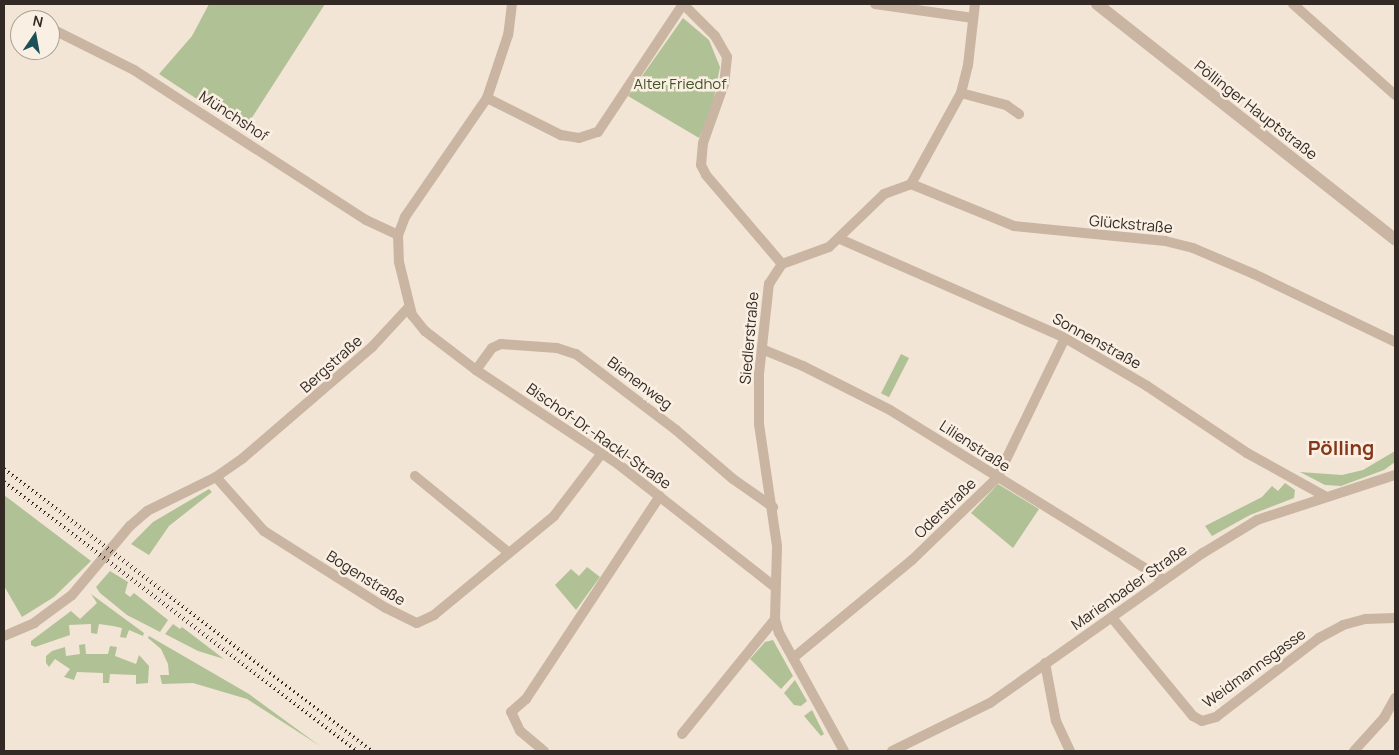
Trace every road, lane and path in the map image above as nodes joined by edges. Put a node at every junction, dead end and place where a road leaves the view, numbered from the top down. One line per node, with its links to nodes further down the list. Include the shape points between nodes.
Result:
1 (513, 4): 11 (street, via 508,35)
2 (683, 4): 11 (street, via 598,132 580,138 561,135); 17 (street, via 715,36 727,57 724,84 703,143 701,165)
3 (875, 4): 7 (street)
4 (975, 4): 7 (street)
5 (1097, 4): 16 (street, Pöllinger Hauptstraße)
6 (1293, 4): 10 (street)
7 (973, 18): 9 (street)
8 (60, 33): 14 (street, Münchshof, via 134,70 366,220)
9 (961, 93): 12 (street, via 1006,105); 13 (street)
10 (1395, 95)
11 (486, 98): 14 (street, via 405,217)
12 (1019, 114)
13 (911, 184): 15 (street, via 884,194); 20 (street, Glückstraße, via 1014,226 1165,241 1193,248)
14 (398, 235): 18 (street, via 397,250)
15 (840, 239): 17 (street, via 815,255); 19 (street, Sonnenstraße)
16 (1395, 240)
17 (782, 264): 21 (street, Siedlerstraße, via 769,284)
18 (409, 307): 22 (street, Bischof-Dr.-Rackl-Straße, via 425,330); 26 (street, Bergstraße, via 372,347 314,400)
19 (1064, 338): 27 (street, Oderstraße); 29 (street, Sonnenstraße, via 1147,386 1248,454)
20 (1395, 342)
21 (762, 349): 27 (street, Lilienstraße, via 823,375 890,410); 30 (street, Siedlerstraße, via 759,424)
22 (476, 370): 23 (street, Bischof-Dr.-Rackl-Straße); 30 (street, Bienenweg, via 492,348 501,344 557,348 576,354 676,430 733,480)
23 (602, 453): 28 (street, Bischof-Dr.-Rackl-Straße); 31 (street, Bogenstraße, via 554,516)
24 (1395, 475): 29 (street, Marienbader Straße)
25 (415, 476): 31 (street)
26 (216, 477): 31 (street, Bogenstraße, via 264,531 386,608 417,623 434,615); 37 (street, Bergstraße, via 147,511 130,526 72,595 34,623)
27 (997, 478): 32 (street, Lilienstraße); 38 (street, Oderstraße, via 912,560)
28 (660, 496): 33 (street, Bischof-Dr.-Rackl-Straße); 42 (street, via 526,699 511,712 520,731)
29 (1325, 496): 32 (street, Marienbader Straße, via 1257,520)
30 (773, 507): 33 (street, Siedlerstraße, via 777,546)
31 (508, 552)
32 (1164, 580): 36 (street, Marienbader Straße)
33 (776, 586): 35 (street, Siedlerstraße)
34 (1395, 618): 36 (street, Weidmannsgasse, via 1366,619 1343,625 1319,638 1216,717 1202,721 1193,716)
35 (776, 619): 38 (street, Siedlerstraße, via 779,634); 41 (street)
36 (1113, 619): 39 (street, Marienbader Straße)
37 (4, 636)
38 (793, 658): 43 (street, Siedlerstraße)
39 (1045, 664): 44 (street, Marienbader Straße, via 963,718); 45 (street, via 1056,721)
40 (1395, 698): 46 (street, via 1384,718)
41 (682, 734)
42 (544, 751)
43 (844, 751)
44 (892, 751)
45 (1070, 751)
46 (1354, 751)

